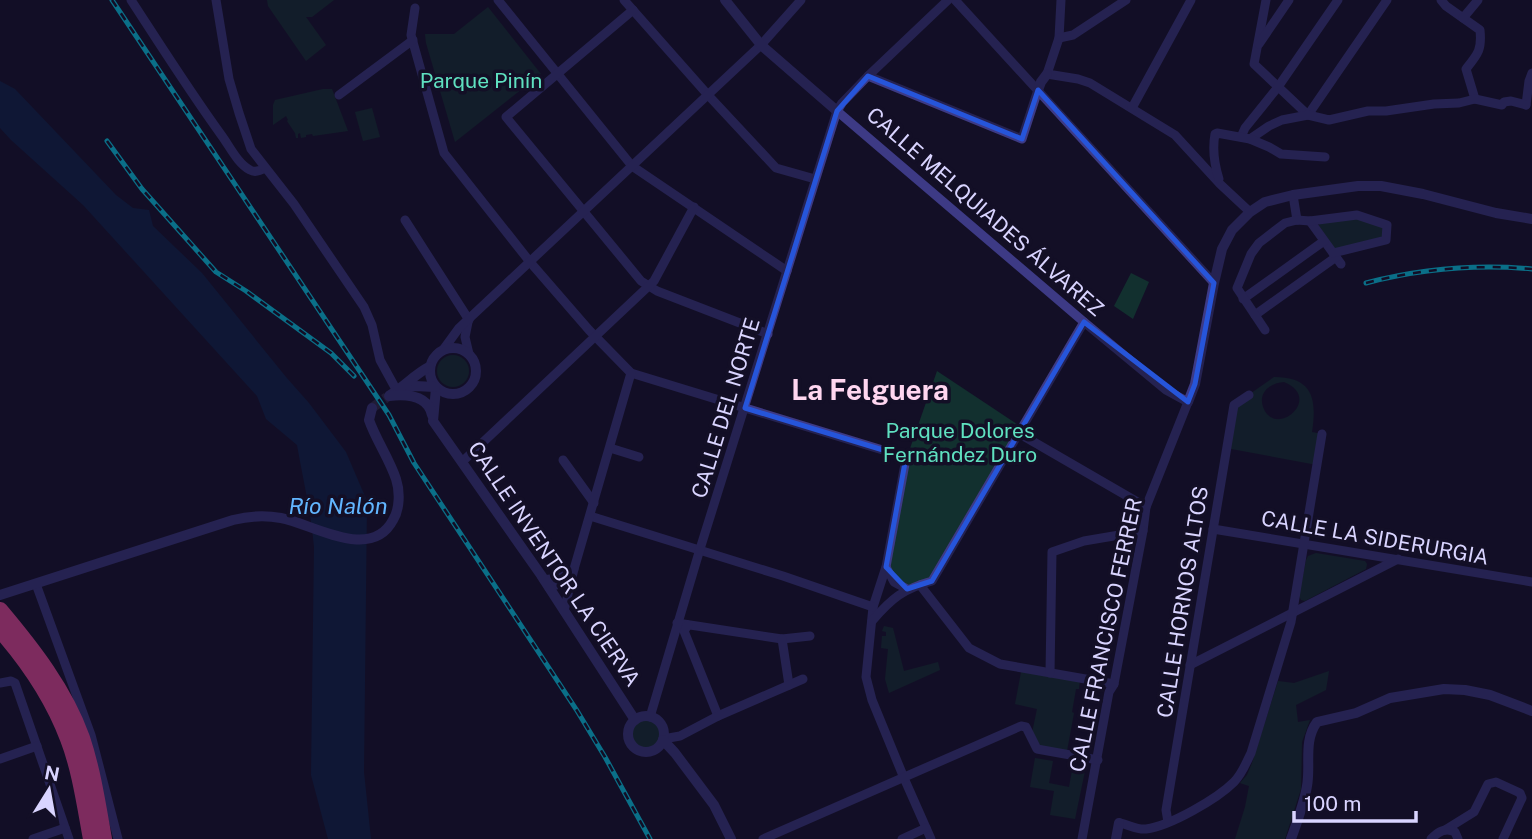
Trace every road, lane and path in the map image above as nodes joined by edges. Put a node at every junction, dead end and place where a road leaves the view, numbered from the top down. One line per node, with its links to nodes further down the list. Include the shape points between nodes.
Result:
1 (131, 0): 41 (street, via 240,161 254,171)
2 (216, 0): 41 (street, via 229,79 251,149)
3 (498, 0): 25 (street)
4 (624, 0): 19 (street)
5 (725, 0): 23 (street, CALLE MELQUIADES ÁLVAREZ)
6 (801, 0): 23 (street)
7 (948, 0): 28 (street)
8 (955, 0): 30 (street)
9 (1061, 0): 21 (street)
10 (1126, 0): 21 (street, via 1073,35)
11 (1191, 0): 34 (street)
12 (1266, 0): 24 (street)
13 (1289, 0): 24 (street)
14 (1338, 0): 29 (street)
15 (1387, 0): 37 (street)
16 (1441, 0): 20 (street)
17 (1478, 0): 20 (street)
18 (415, 8): 22 (street)
19 (633, 10): 25 (street); 32 (street)
20 (1463, 18): 33 (street, via 1480,30 1479,52 1466,69)
21 (1059, 38): 27 (street)
22 (413, 40): 31 (street); 55 (street, via 444,153)
23 (761, 45): 32 (street); 36 (street, CALLE MELQUIADES ÁLVAREZ)
24 (1256, 48): 29 (street, via 1255,67)
25 (557, 73): 40 (street); 46 (street, via 506,117)
26 (1532, 73): 35 (street)
27 (1046, 74): 30 (street); 34 (street, via 1090,83)
28 (868, 76): 30 (street, via 1022,139); 36 (street)
29 (1278, 86): 37 (street); 38 (street, via 1245,128)
30 (1038, 90): 56 (street)
31 (340, 94)
32 (708, 95): 40 (street); 42 (street, via 776,168)
33 (1475, 99): 35 (street, via 1502,105 1511,101); 37 (street, via 1329,120)
34 (1132, 108): 43 (street, via 1175,135)
35 (1529, 108)
36 (838, 111): 42 (street, CALLE DEL NORTE); 63 (street, CALLE MELQUIADES ÁLVAREZ)
37 (1308, 115): 38 (street, via 1282,120)
38 (1245, 138): 39 (street, via 1281,154); 43 (street, via 1215,134 1213,161)
39 (1325, 157)
40 (632, 166): 45 (street); 46 (street)
41 (265, 169): 72 (street, via 364,307)
42 (816, 179): 57 (street, CALLE DEL NORTE)
43 (1220, 184): 47 (street)
44 (1293, 195): 47 (street, via 1265,202); 48 (street, via 1381,186); 50 (street)
45 (694, 207): 57 (street); 59 (street)
46 (583, 212): 55 (street); 59 (street)
47 (1250, 212): 54 (street, via 1232,230)
48 (1532, 219)
49 (405, 220): 62 (street)
50 (1297, 220): 51 (street); 60 (street, via 1285,223 1251,254 1237,288)
51 (1310, 221): 52 (street); 53 (street, via 1357,215 1387,225 1385,240)
52 (1324, 241): 53 (street); 60 (street)
53 (1336, 258): 61 (street)
54 (1218, 261): 56 (street); 58 (street)
55 (530, 262): 62 (street); 66 (street)
56 (1197, 265): 58 (street)
57 (787, 271): 65 (street, CALLE DEL NORTE)
58 (1214, 283): 75 (street)
59 (649, 286): 65 (street); 66 (street)
60 (1243, 299): 61 (street)
61 (1255, 315): 64 (street)
62 (468, 320): 67 (street); 68 (street, via 465,337)
63 (1084, 322): 75 (street, CALLE MELQUIADES ÁLVAREZ, via 1166,390); 79 (street)
64 (1265, 330)
65 (768, 334): 77 (street, CALLE DEL NORTE)
66 (595, 336): 70 (street); 84 (street)
67 (443, 350): 68 (street, via 457,348); 69 (street)
68 (470, 354): 74 (street, via 476,376 462,393)
69 (429, 367): 71 (street); 72 (street)
70 (631, 373): 77 (street); 81 (street)
71 (436, 387): 72 (street, via 415,386); 74 (street); 78 (street)
72 (393, 393): 78 (street, via 419,399 430,408)
73 (1249, 394): 88 (street, CALLE HORNOS ALTOS, via 1234,405)
74 (454, 395): 78 (street, CALLE INVENTOR LA CIERVA, via 437,417)
75 (1188, 402): 86 (street, CALLE FRANCISCO FERRER)
76 (372, 408): 96 (street, via 369,421 397,481 398,499 392,522 378,536 347,539 265,515 233,520)
77 (745, 408): 91 (street, CALLE DEL NORTE); 93 (street, via 903,458)
78 (436, 426): 84 (street, CALLE INVENTOR LA CIERVA)
79 (1020, 434): 86 (street); 97 (street, via 932,581)
80 (1322, 434): 90 (street)
81 (610, 448): 82 (street); 85 (street)
82 (639, 457)
83 (563, 460): 85 (street)
84 (463, 461): 98 (street, CALLE INVENTOR LA CIERVA)
85 (594, 503): 87 (street)
86 (1146, 507): 89 (street, CALLE FRANCISCO FERRER)
87 (590, 516): 91 (street); 94 (street)
88 (1213, 528): 90 (street, CALLE LA SIDERURGIA); 113 (street, CALLE HORNOS ALTOS)
89 (1143, 531): 114 (street, via 1084,541 1052,552); 117 (street, CALLE FRANCISCO FERRER)
90 (1304, 543): 92 (street, CALLE LA SIDERURGIA); 103 (street)
91 (700, 549): 101 (street); 106 (street, CALLE DEL NORTE)
92 (1398, 559): 95 (street, CALLE LA SIDERURGIA); 103 (street)
93 (886, 568): 99 (street, via 894,582); 101 (street)
94 (571, 581): 98 (street); 98 (street, via 562,577); 102 (street)
95 (1532, 582)
96 (36, 584): 100 (street); 143 (street, via 91,735)
97 (919, 585): 99 (street); 114 (street, via 969,648 1000,664)
98 (548, 587): 102 (street, CALLE INVENTOR LA CIERVA)
99 (907, 589): 105 (street)
100 (0, 597): 104 (highway)
101 (873, 607): 105 (street)
102 (564, 611): 123 (street, CALLE INVENTOR LA CIERVA)
103 (1292, 613): 113 (street); 133 (street, via 1243,769 1214,797)
104 (7, 620): 119 (highway, via 21,635)
105 (872, 621): 132 (street, via 866,677 869,693)
106 (677, 623): 107 (street); 110 (street, CALLE DEL NORTE)
107 (688, 625): 108 (street); 111 (street)
108 (686, 636): 110 (street); 122 (street)
109 (810, 636): 111 (street)
110 (673, 637): 121 (street, CALLE DEL NORTE)
111 (782, 639): 118 (street)
112 (0, 640): 119 (highway)
113 (1190, 665): 133 (street, CALLE HORNOS ALTOS, via 1166,810)
114 (1050, 673): 117 (street)
115 (803, 679): 118 (street)
116 (0, 683): 126 (street, via 15,683)
117 (1114, 684): 130 (street, CALLE FRANCISCO FERRER)
118 (789, 685): 122 (street)
119 (52, 691): 141 (highway, via 69,740); 142 (highway, via 81,737)
120 (1532, 711): 149 (street, via 1489,695 1444,689 1390,698 1356,713 1317,722 1310,737 1307,789)
121 (650, 716): 123 (street); 125 (street, via 663,728)
122 (718, 716): 124 (street)
123 (635, 720): 127 (street, via 629,727 630,743 637,750)
124 (681, 736): 125 (street); 128 (street)
125 (663, 739): 127 (street); 128 (street)
126 (37, 746): 129 (street); 134 (street)
127 (654, 750): 131 (street)
128 (675, 753): 131 (street)
129 (0, 759)
130 (1098, 760): 132 (street, via 1037,749 1026,727 1021,726); 148 (street, CALLE FRANCISCO FERRER)
131 (687, 771): 144 (street, via 714,806)
132 (904, 778): 135 (street); 138 (street)
133 (1168, 822): 137 (street)
134 (65, 828): 139 (street); 140 (street)
135 (926, 828): 146 (street); 147 (street)
136 (1445, 830): 150 (street); 151 (street, via 1455,832); 152 (street, via 1474,812 1488,784 1496,782 1522,798)
137 (1118, 832)
138 (774, 837): 145 (street)
139 (33, 839)
140 (69, 839)
141 (91, 839)
142 (104, 839)
143 (118, 839)
144 (731, 839)
145 (763, 839)
146 (902, 839)
147 (931, 839)
148 (1082, 839)
149 (1291, 839)
150 (1431, 839)
151 (1458, 839)
152 (1503, 839)

